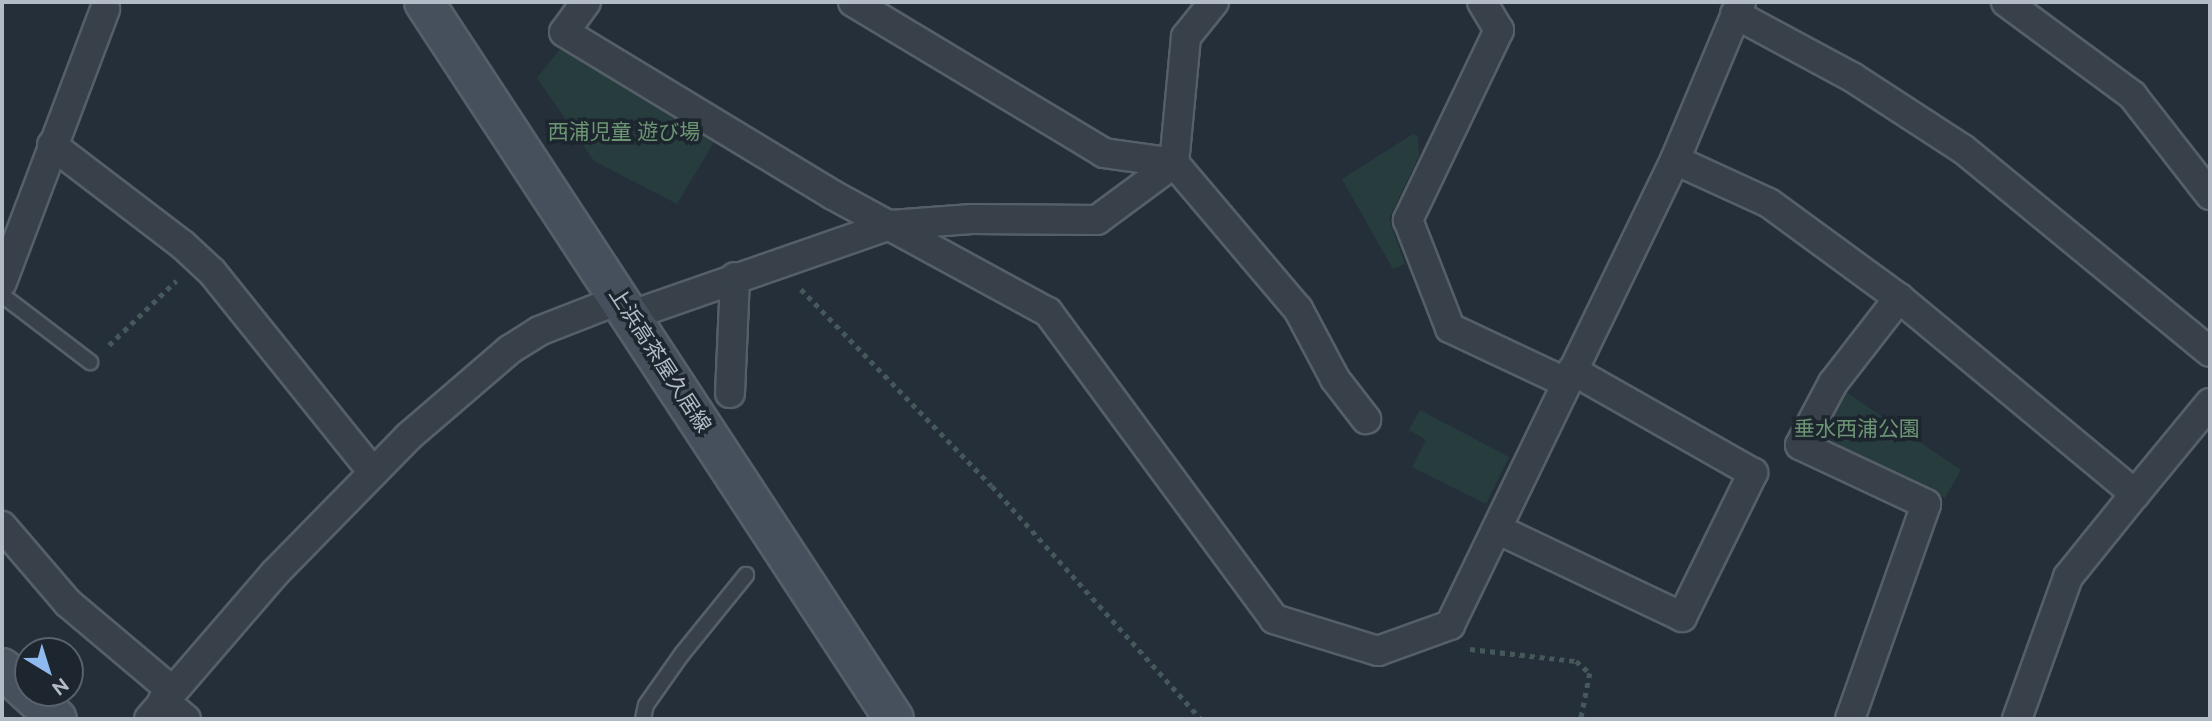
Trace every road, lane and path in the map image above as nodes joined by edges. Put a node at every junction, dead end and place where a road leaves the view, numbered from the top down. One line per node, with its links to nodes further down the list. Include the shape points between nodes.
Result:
1 (424, 2): 20 (main road, 上浜高茶屋久居線)
2 (586, 2): 13 (street, via 564,32 833,195)
3 (853, 2): 11 (street, via 1104,153)
4 (1214, 2): 11 (street, via 1186,37)
5 (1482, 2): 23 (street, via 1499,30 1408,220 1450,328)
6 (2006, 2): 12 (street, via 2132,95)
7 (1738, 8): 10 (street); 21 (street, via 1963,149)
8 (105, 9): 9 (street)
9 (52, 145): 14 (street); 17 (street)
10 (1675, 160): 19 (street, via 1769,203); 23 (street)
11 (1174, 163): 13 (street, via 1097,220 972,219); 26 (street, via 1298,309 1335,379)
12 (2210, 195)
13 (891, 225): 15 (street); 32 (street, via 1048,312 1274,619 1378,651)
14 (196, 256): 22 (path, via 162,296); 27 (street)
15 (775, 262): 16 (street); 39 (path, via 992,486)
16 (735, 277): 20 (street); 24 (street)
17 (2, 282)
18 (2, 295): 22 (lane)
19 (1899, 298): 28 (street); 41 (street, via 1833,383 1800,445 1926,504)
20 (626, 307): 27 (street, via 539,331 509,351); 38 (main road, 上浜高茶屋久居線)
21 (2210, 352)
22 (90, 362)
23 (1569, 376): 30 (street); 30 (street, via 1753,474 1682,617)
24 (730, 393)
25 (2210, 403): 28 (street)
26 (1366, 419)
27 (373, 472): 33 (street)
28 (2135, 494): 42 (street, via 2068,578)
29 (2, 526): 33 (street)
30 (1497, 529): 32 (street, via 1450,625)
31 (746, 575): 37 (lane, via 682,654 646,705)
32 (1428, 633): 40 (path, via 1454,648 1576,661 1590,673)
33 (161, 703): 36 (street)
34 (44, 707): 35 (main road)
35 (57, 719)
36 (186, 719)
37 (643, 719)
38 (894, 719)
39 (1200, 719)
40 (1581, 719)
41 (1850, 719)
42 (2017, 719)

